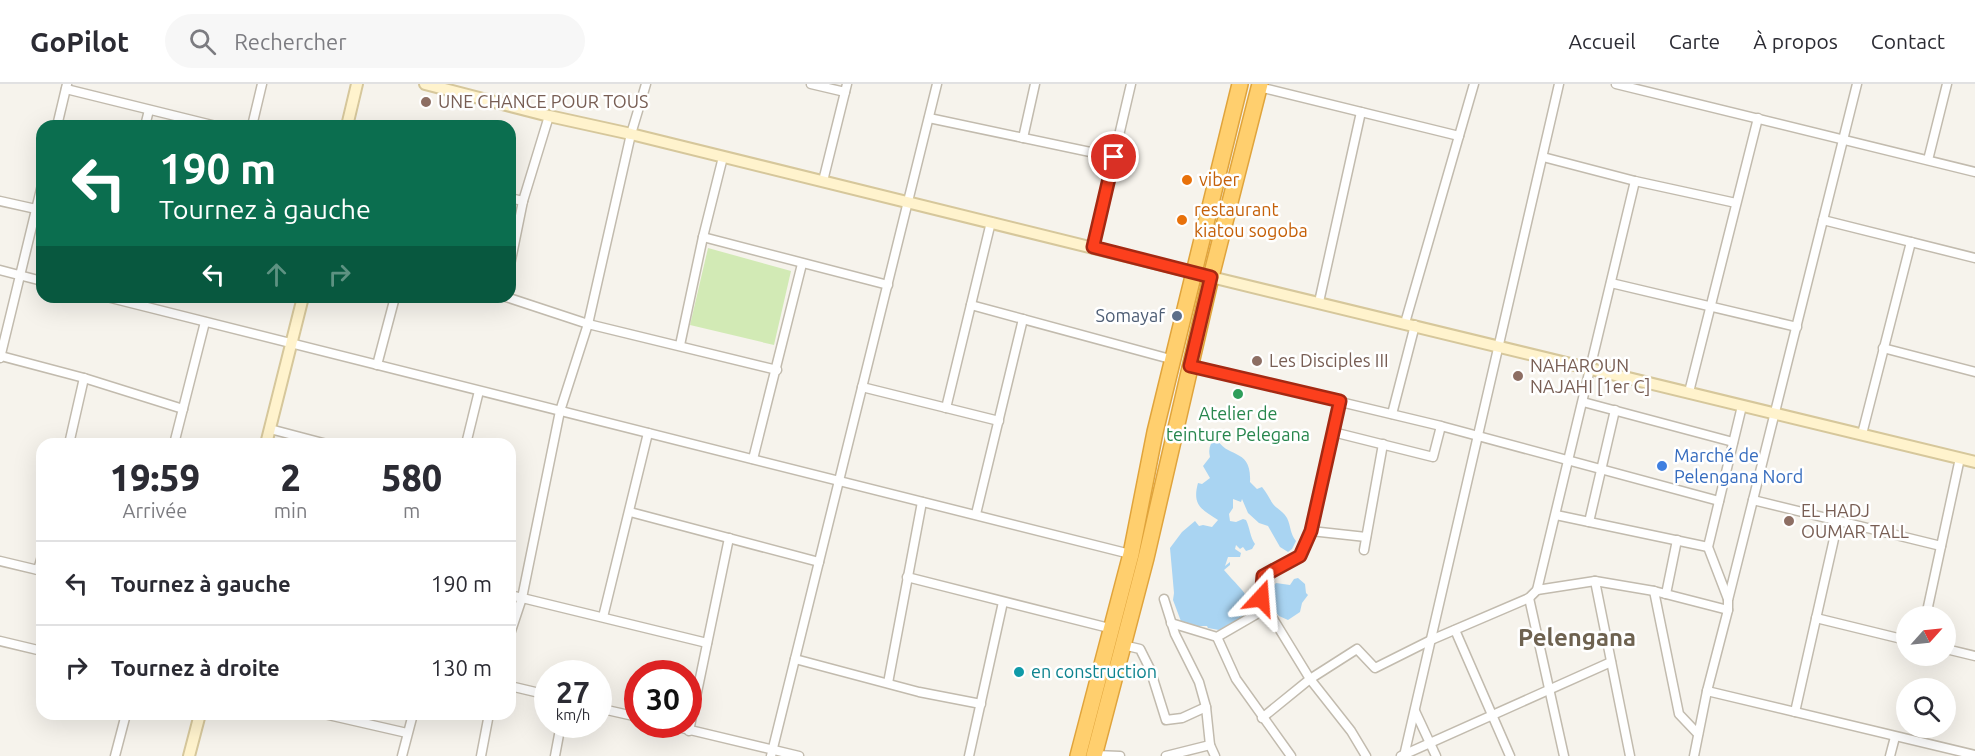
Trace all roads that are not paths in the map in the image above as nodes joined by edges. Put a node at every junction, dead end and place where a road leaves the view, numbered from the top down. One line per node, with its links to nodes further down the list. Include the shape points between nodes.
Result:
1 (262, 84): 28 (street)
2 (357, 84): 29 (street)
3 (424, 84): 17 (street)
4 (646, 84): 30 (street)
5 (811, 84): 18 (street)
6 (937, 84): 23 (street)
7 (1035, 84): 32 (street)
8 (1131, 84): 35 (street)
9 (1240, 84): 56 (highway)
10 (1474, 84): 31 (street)
11 (1559, 84): 36 (street)
12 (1616, 84): 19 (street)
13 (1857, 84): 33 (street)
14 (1947, 84): 37 (street)
15 (1259, 86): 21 (street); 58 (highway)
16 (67, 87): 20 (street); 25 (street)
17 (449, 87): 22 (street)
18 (846, 88): 39 (street)
19 (1652, 88): 24 (street)
20 (149, 110): 26 (street); 27 (street)
21 (1361, 112): 31 (street); 63 (street)
22 (549, 116): 30 (street); 43 (street)
23 (929, 118): 32 (street); 44 (street)
24 (1758, 118): 33 (street); 45 (street)
25 (59, 120)
26 (146, 120)
27 (191, 120)
28 (253, 120)
29 (348, 120)
30 (631, 134): 34 (street); 71 (street)
31 (1460, 136): 72 (street)
32 (1023, 138): 35 (street)
33 (1843, 139): 37 (street); 47 (street)
34 (723, 156): 39 (street); 50 (street)
35 (1114, 157): 52 (street)
36 (1543, 157): 40 (street); 76 (street)
37 (1928, 160): 38 (street)
38 (1975, 172)
39 (823, 181): 44 (street)
40 (1635, 181): 45 (street); 60 (street)
41 (516, 199): 43 (street)
42 (0, 201): 46 (street)
43 (523, 201): 49 (street)
44 (908, 202): 48 (street); 61 (street)
45 (1736, 203): 68 (street)
46 (36, 209): 57 (street)
47 (1823, 220): 51 (street); 73 (street)
48 (991, 222): 52 (street); 67 (street)
49 (516, 235)
50 (703, 237): 54 (street); 75 (street)
51 (1911, 242): 53 (street); 77 (street)
52 (1093, 247): 56 (street)
53 (1975, 258)
54 (802, 264): 61 (street); 83 (street)
55 (0, 270): 57 (street)
56 (1194, 272): 58 (street); 79 (highway)
57 (21, 275): 59 (street); 78 (street)
58 (1211, 277): 63 (street); 81 (highway)
59 (36, 279)
60 (1611, 283): 68 (street); 82 (street)
61 (888, 285): 86 (street)
62 (516, 300): 71 (street)
63 (1319, 302): 72 (street)
64 (131, 303): 70 (street)
65 (302, 303): 74 (street)
66 (392, 303): 80 (street)
67 (971, 305): 69 (street); 92 (street)
68 (1711, 306): 73 (street); 88 (street)
69 (1023, 319): 79 (street); 98 (street)
70 (205, 322): 74 (street); 93 (street)
71 (588, 324): 75 (street); 95 (street)
72 (1410, 324): 76 (street); 97 (street)
73 (1797, 327): 96 (street)
74 (292, 344): 80 (street); 100 (street)
75 (680, 345): 83 (street)
76 (1499, 346): 82 (street); 104 (street)
77 (1883, 348): 84 (street); 103 (street)
78 (0, 357): 85 (street)
79 (1174, 360): 133 (highway, via 1155,432)
80 (377, 365): 87 (street)
81 (1190, 366): 89 (street); 133 (highway)
82 (1591, 368): 88 (street); 90 (street)
83 (777, 370): 113 (street)
84 (1975, 372)
85 (84, 378): 93 (street); 105 (street)
86 (862, 387): 92 (street); 117 (street)
87 (479, 391): 95 (street); 109 (street)
88 (1689, 392): 91 (street)
89 (1340, 401): 97 (street); 101 (street)
90 (1583, 402): 94 (street); 114 (street)
91 (1742, 406): 96 (street); 110 (street)
92 (946, 408): 98 (street)
93 (183, 409): 106 (street)
94 (1615, 410): 110 (street); 116 (street)
95 (560, 411): 102 (street); 144 (street)
96 (1774, 413): 103 (street); 118 (street)
97 (1392, 414): 99 (street)
98 (999, 421): 122 (street)
99 (1441, 426): 104 (street); 111 (street, via 1433,457)
100 (270, 429): 107 (street); 108 (street)
101 (1333, 432): 111 (street); 126 (street)
102 (648, 433): 113 (street); 121 (street)
103 (1862, 434): 112 (street)
104 (1478, 437): 114 (street); 158 (street)
105 (70, 438)
106 (176, 438)
107 (268, 438)
108 (304, 438)
109 (467, 438)
110 (1733, 442): 119 (street)
111 (1383, 444): 127 (street)
112 (1960, 458): 115 (street); 130 (street)
113 (753, 459): 117 (street)
114 (1569, 462): 116 (street); 123 (street)
115 (1975, 462)
116 (1601, 470): 119 (street); 125 (street)
117 (839, 481): 120 (street); 135 (street)
118 (1753, 500): 124 (street); 147 (street)
119 (1719, 501): 131 (street)
120 (922, 502): 122 (street); 137 (street)
121 (630, 512): 128 (street); 151 (street)
122 (976, 514): 133 (street)
123 (1556, 515): 125 (street); 139 (street)
124 (1839, 521): 130 (street); 152 (street)
125 (1589, 522): 129 (street)
126 (1311, 531): 127 (street); 149 (street, via 1300,556 1263,576 1261,598)
127 (1366, 537): 132 (street)
128 (729, 538): 135 (street); 160 (street)
129 (1677, 540): 131 (street); 141 (street)
130 (1941, 546): 148 (street)
131 (1708, 547): 147 (street)
132 (1364, 550)
133 (1139, 556): 154 (highway); 161 (highway)
134 (0, 561): 136 (street)
135 (819, 562): 165 (street)
136 (36, 569)
137 (907, 577): 146 (street); 169 (street)
138 (1595, 581): 139 (street); 140 (street); 166 (street)
139 (1537, 590): 143 (street)
140 (1654, 591): 141 (street); 187 (street, via 1679,714)
141 (1666, 594): 147 (street)
142 (516, 596): 144 (street)
143 (1529, 597): 155 (street); 171 (street)
144 (522, 598): 150 (street); 151 (street)
145 (1164, 599): 153 (street)
146 (1003, 602): 154 (street); 174 (street)
147 (1728, 605): 172 (street)
148 (1928, 606)
149 (1267, 608): 156 (street); 168 (street)
150 (516, 616)
151 (603, 617): 160 (street)
152 (1816, 618): 157 (street); 177 (street)
153 (1171, 623): 156 (street); 175 (street, via 1200,682)
154 (1113, 629): 202 (highway)
155 (1455, 630): 158 (street); 178 (street)
156 (1217, 637): 179 (street, via 1236,680)
157 (1896, 638)
158 (1431, 640): 168 (street, via 1376,668 1357,649); 176 (street)
159 (0, 641): 162 (street)
160 (707, 643): 167 (street)
161 (1123, 645): 175 (street, via 1140,649 1166,720); 193 (highway)
162 (36, 650)
163 (1956, 651): 164 (street)
164 (1975, 656)
165 (795, 659): 169 (street); 192 (street)
166 (1611, 662): 171 (street); 212 (street)
167 (702, 667)
168 (1310, 679): 179 (street); 207 (street)
169 (888, 683): 174 (street)
170 (516, 687): 173 (street)
171 (1550, 690): 178 (street); 211 (street)
172 (1707, 691): 177 (street); 187 (street)
173 (534, 692)
174 (981, 704): 201 (street)
175 (1206, 708): 191 (street)
176 (1415, 711): 190 (street); 208 (street)
177 (1795, 712): 188 (street)
178 (1493, 715): 190 (street); 210 (street)
179 (1262, 718): 206 (street)
180 (124, 720): 195 (street)
181 (199, 720): 196 (street)
182 (350, 720): 185 (street)
183 (410, 720): 185 (street)
184 (488, 720): 198 (street)
185 (407, 733): 197 (street)
186 (702, 734): 192 (street)
187 (1698, 734): 213 (street)
188 (1895, 736): 194 (street); 214 (street)
189 (558, 738): 199 (street)
190 (1430, 743): 208 (street); 209 (street)
191 (1210, 745): 204 (street); 205 (street)
192 (772, 753): 200 (street)
193 (1094, 755): 203 (street)
194 (1975, 755)
195 (115, 756)
196 (190, 756)
197 (402, 756)
198 (481, 756)
199 (555, 756)
200 (800, 756)
201 (969, 756)
202 (1078, 756)
203 (1120, 756)
204 (1166, 756)
205 (1215, 756)
206 (1290, 756)
207 (1366, 756)
208 (1403, 756)
209 (1436, 756)
210 (1510, 756)
211 (1564, 756)
212 (1630, 756)
213 (1694, 756)
214 (1890, 756)

